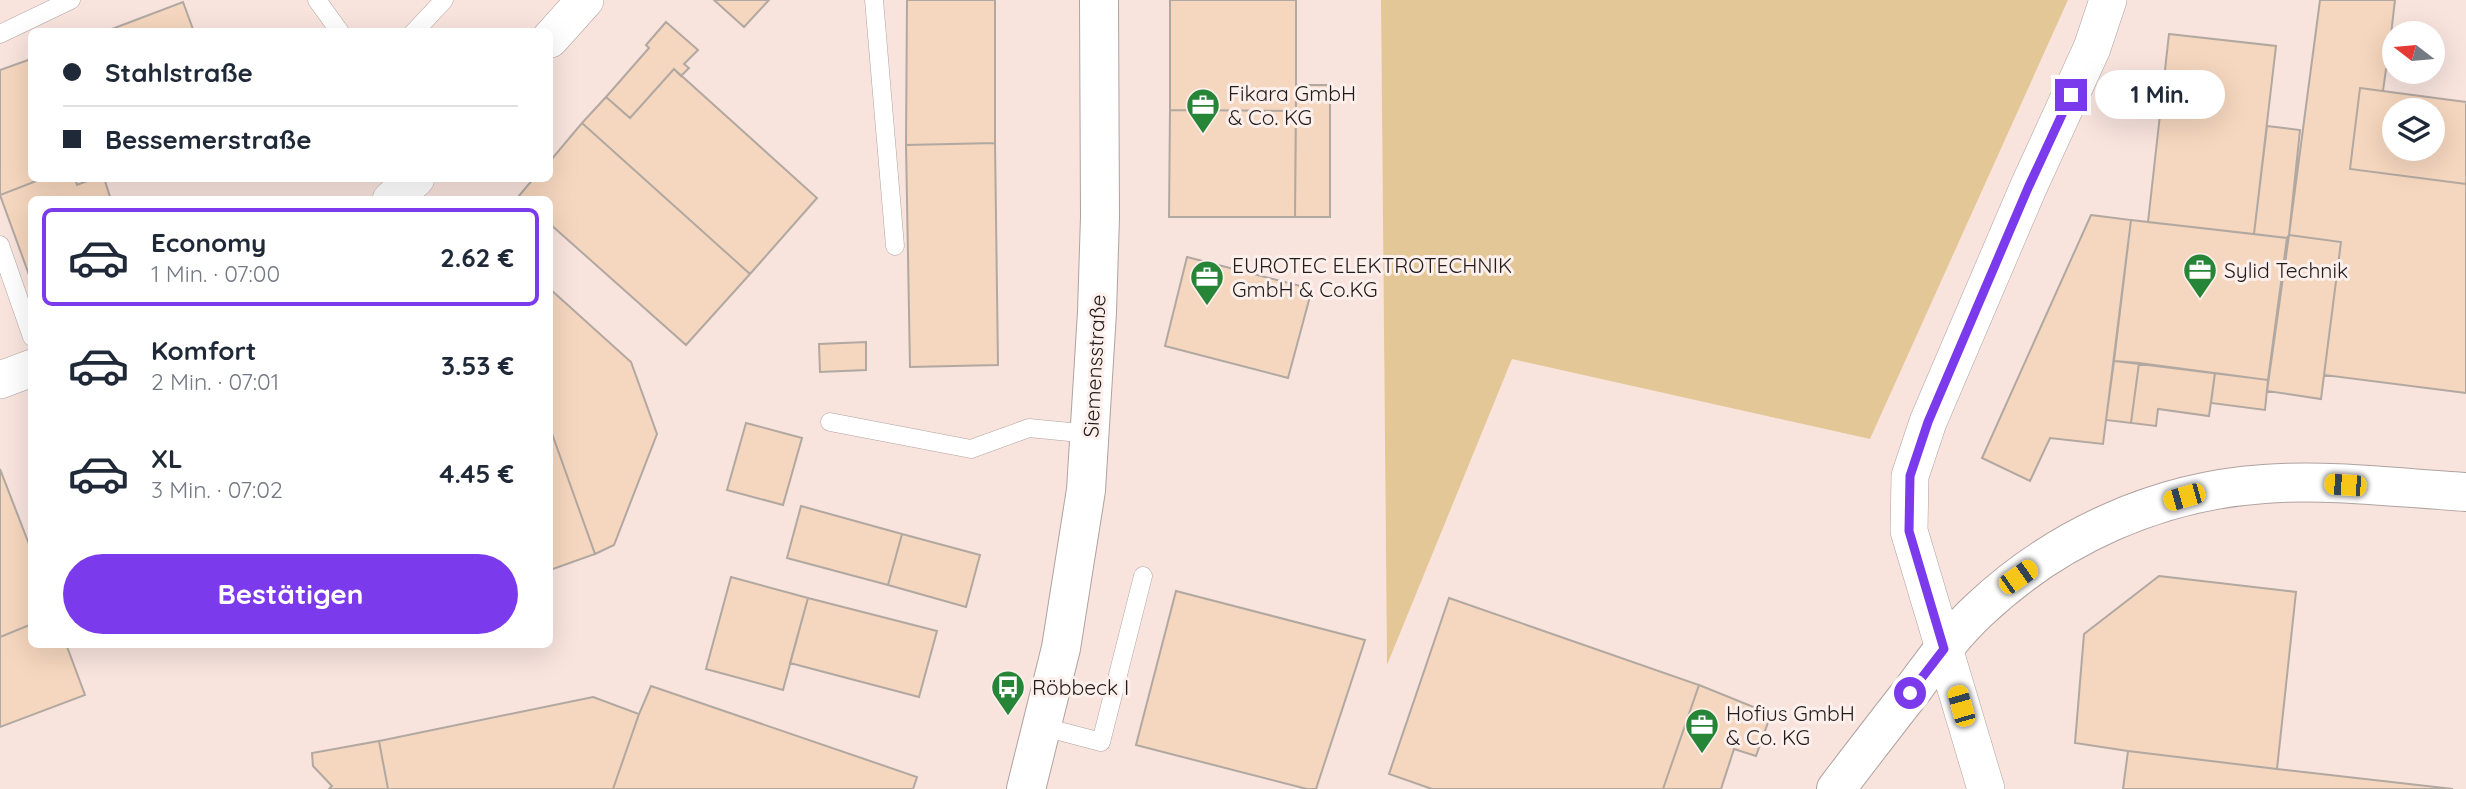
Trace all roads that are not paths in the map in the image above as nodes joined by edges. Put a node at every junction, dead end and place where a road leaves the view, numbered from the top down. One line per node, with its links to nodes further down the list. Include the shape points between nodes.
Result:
1 (71, 0): 10 (lane)
2 (317, 0): 8 (lane)
3 (444, 0): 9 (lane)
4 (585, 0): 11 (street)
5 (874, 0): 13 (lane)
6 (1100, 0): 18 (street, Siemensstraße, via 1100,217)
7 (2108, 0): 21 (street, via 2092,48 1928,422 1910,476 1909,531)
8 (337, 28)
9 (418, 28)
10 (0, 34)
11 (553, 36)
12 (0, 245): 14 (lane)
13 (895, 246)
14 (28, 326)
15 (28, 370): 16 (street)
16 (0, 380)
17 (830, 422): 18 (lane, via 971,449 1029,428)
18 (1090, 434): 22 (street, Siemensstraße, via 1075,569)
19 (2466, 492): 21 (street, via 2265,484 2210,490 2158,504 2108,522 2062,547 1978,611)
20 (1143, 576): 22 (lane, via 1101,742)
21 (1944, 649): 25 (street); 26 (street)
22 (1040, 726): 23 (street, Siemensstraße); 24 (street, Siemensstraße)
23 (1014, 789)
24 (1027, 789)
25 (1836, 789)
26 (1986, 789)

